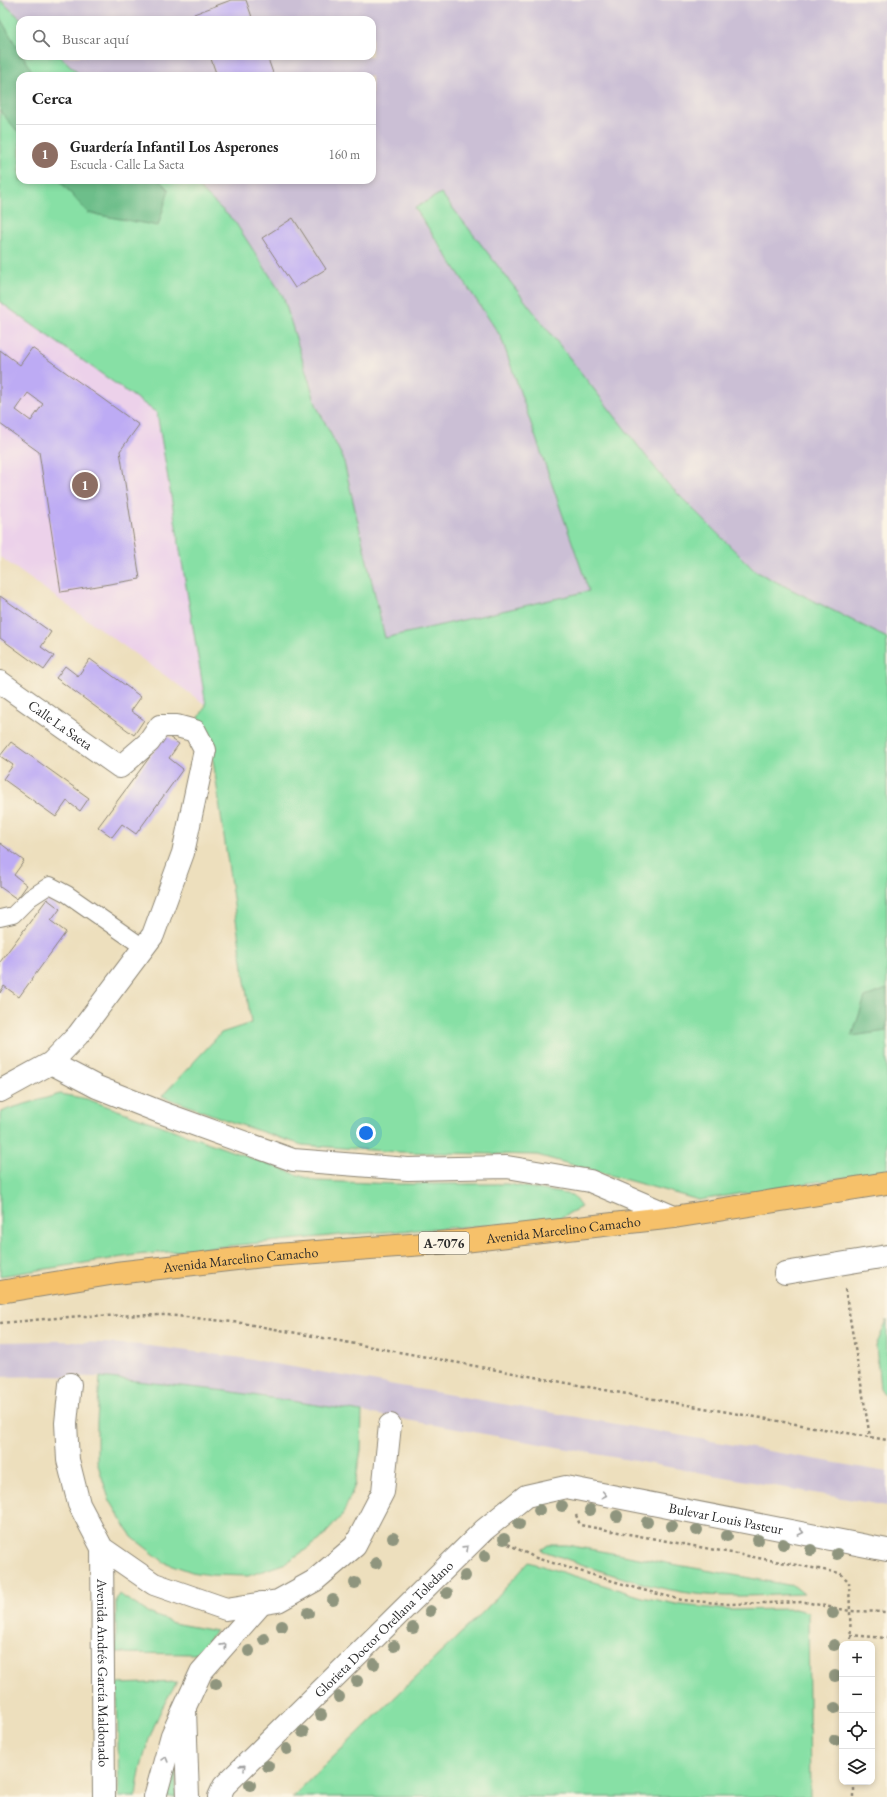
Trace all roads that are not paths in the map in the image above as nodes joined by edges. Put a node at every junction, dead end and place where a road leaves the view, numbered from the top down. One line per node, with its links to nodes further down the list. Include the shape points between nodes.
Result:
1 (0, 682): 3 (street, Calle La Saeta, via 120,767 145,746 160,726 177,726 195,731 205,750 184,853 153,934)
2 (0, 918): 3 (lane, via 13,915 30,898 50,885)
3 (143, 947): 4 (street, via 78,1035)
4 (51, 1063): 5 (street); 7 (street, via 97,1087 293,1160 408,1169 507,1168 590,1181)
5 (0, 1091)
6 (887, 1183): 7 (main road, Avenida Marcelino Camacho / A-7076)
7 (674, 1216): 10 (main road, Avenida Marcelino Camacho / A-7076, via 464,1241 263,1256 116,1273)
8 (887, 1256): 9 (street)
9 (785, 1273)
10 (0, 1292)
11 (70, 1384): 14 (street, via 66,1423 68,1460 79,1504)
12 (390, 1425): 16 (street, via 383,1492 355,1546 314,1581 278,1601)
13 (566, 1487): 15 (street, Bulevar Louis Pasteur, one-way to 15); 21 (street, Glorieta Doctor Orellana Toledano, one-way to 13, via 224,1786 484,1530 526,1496)
14 (102, 1548): 16 (street, via 154,1584 226,1609); 18 (street, Avenida Andrés García Maldonado)
15 (887, 1550)
16 (262, 1603): 17 (street, one-way to 16, via 201,1672)
17 (185, 1706): 19 (street, one-way to 17, via 172,1735); 20 (street)
18 (104, 1797)
19 (155, 1797)
20 (188, 1797)
21 (219, 1797)

